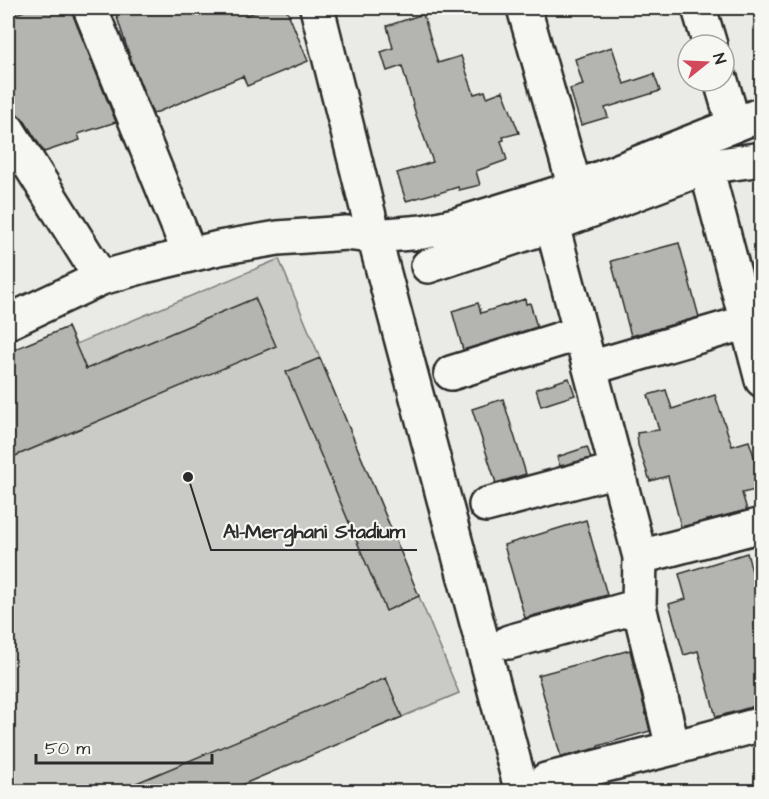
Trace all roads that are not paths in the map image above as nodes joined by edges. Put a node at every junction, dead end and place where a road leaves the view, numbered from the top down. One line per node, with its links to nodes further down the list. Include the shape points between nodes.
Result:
1 (90, 8): 14 (street)
2 (317, 8): 13 (street)
3 (524, 8): 11 (street)
4 (699, 8): 5 (street)
5 (706, 33)
6 (730, 93): 7 (street)
7 (748, 119): 11 (street)
8 (8, 130): 16 (street)
9 (762, 159): 10 (street)
10 (706, 167): 12 (street); 18 (street)
11 (575, 188): 13 (street, via 459,224)
12 (552, 225): 15 (street); 19 (street)
13 (374, 236): 14 (street, via 346,233 278,238); 31 (street)
14 (190, 255): 16 (street)
15 (428, 266)
16 (101, 278): 17 (street)
17 (8, 322)
18 (747, 322): 20 (street); 22 (street)
19 (580, 333): 20 (street); 21 (street)
20 (590, 368): 23 (street)
21 (451, 373)
22 (762, 380)
23 (617, 470): 24 (street); 26 (street)
24 (486, 505)
25 (762, 525): 26 (street)
26 (640, 557): 27 (street)
27 (639, 606): 28 (street); 30 (street)
28 (509, 642)
29 (762, 724): 30 (street)
30 (673, 748): 31 (street)
31 (534, 786)

